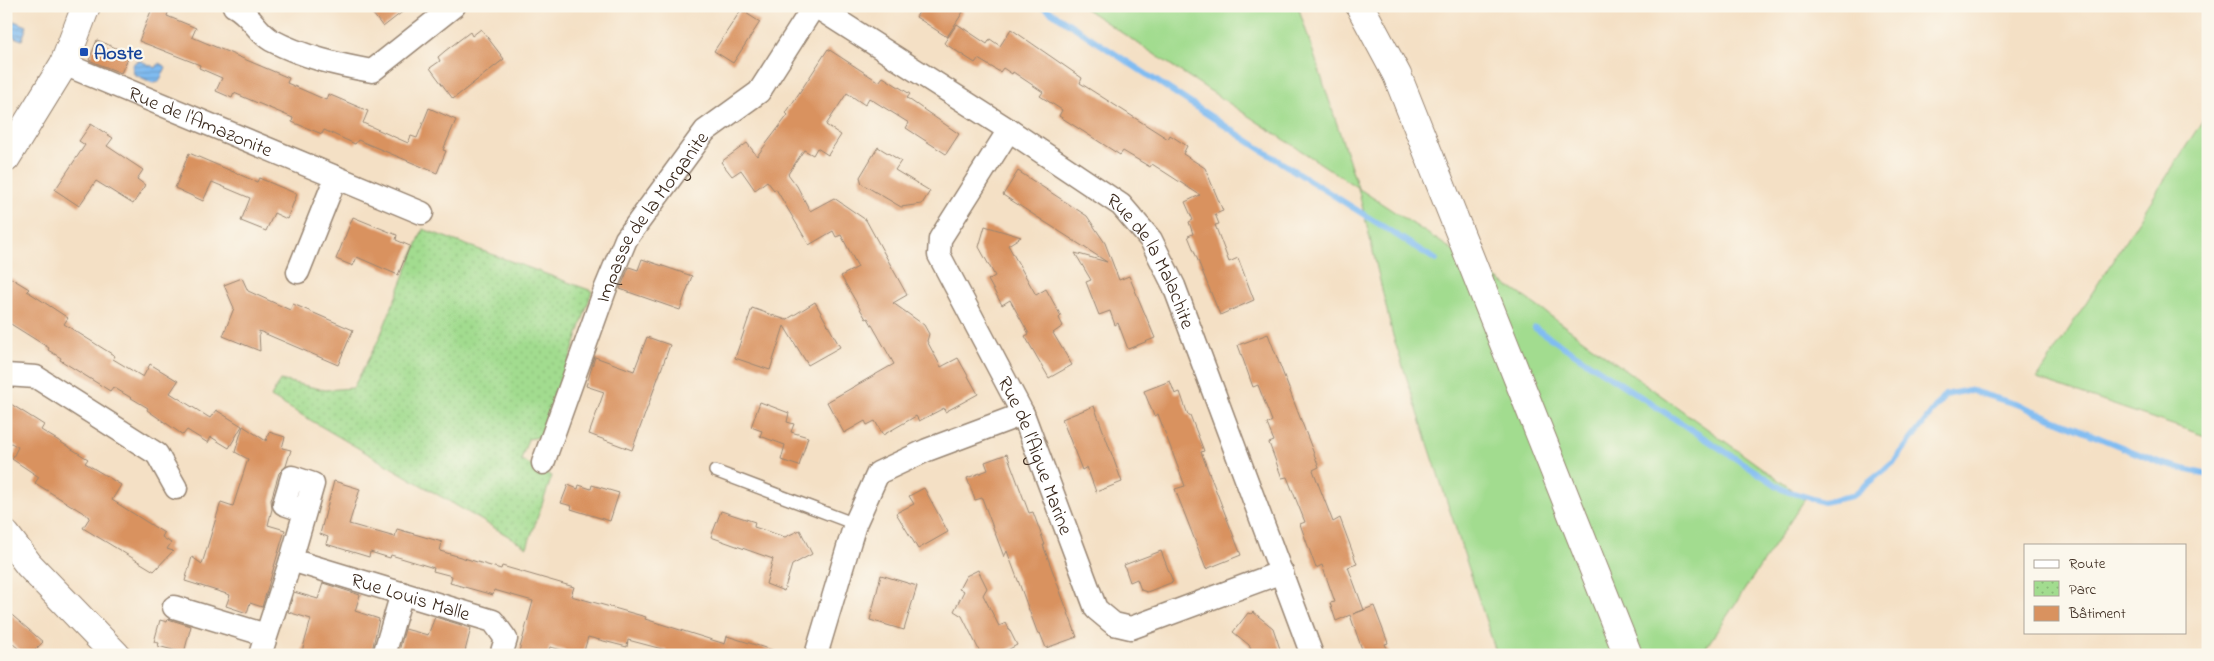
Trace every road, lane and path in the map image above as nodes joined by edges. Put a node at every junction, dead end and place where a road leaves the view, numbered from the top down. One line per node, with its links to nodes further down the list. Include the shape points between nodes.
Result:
1 (86, 6): 6 (main road)
2 (234, 6): 3 (street, via 270,39 327,63 372,72)
3 (454, 6)
4 (815, 6): 7 (street, Rue de la Malachite); 14 (street, Impasse de la Morganite, via 759,92 705,131 626,239)
5 (1360, 6): 30 (main road, via 1397,75)
6 (64, 64): 8 (main road); 9 (street, Rue de l'Amazonite)
7 (1010, 130): 13 (street, Rue de l'Aigue Marine, via 940,239 939,256); 21 (street, Rue de la Malachite, via 1121,205 1151,240 1174,286)
8 (6, 158)
9 (336, 177): 10 (street, Rue de l'Amazonite); 11 (street)
10 (422, 212)
11 (298, 272)
12 (6, 375): 16 (street, via 36,377 157,454)
13 (1023, 414): 18 (street, via 927,450 878,473); 21 (street, Rue de l'Aigue Marine, via 1096,609 1114,624 1131,628)
14 (543, 463)
15 (715, 470): 18 (lane)
16 (176, 488)
17 (305, 511): 20 (street)
18 (855, 524): 28 (street)
19 (6, 535): 25 (main road, via 30,565)
20 (291, 560): 22 (street, Rue Louis Malle); 24 (street)
21 (1282, 572): 29 (street, Rue de la Malachite)
22 (402, 593): 26 (street); 27 (street, Rue Louis Malle, via 493,621 506,639)
23 (174, 607): 24 (street)
24 (263, 645)
25 (116, 655)
26 (384, 655)
27 (502, 655)
28 (816, 655)
29 (1312, 655)
30 (1628, 655)

